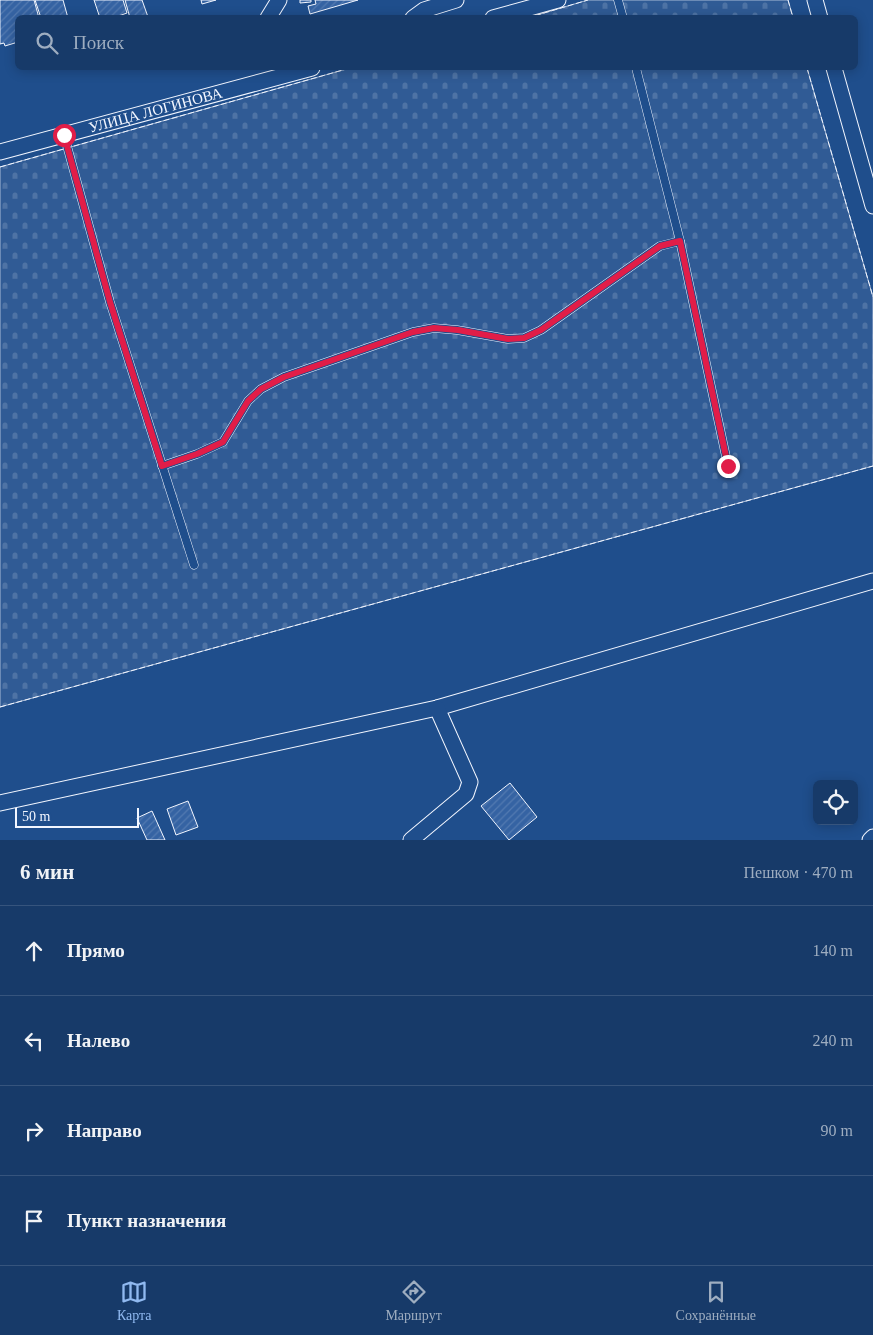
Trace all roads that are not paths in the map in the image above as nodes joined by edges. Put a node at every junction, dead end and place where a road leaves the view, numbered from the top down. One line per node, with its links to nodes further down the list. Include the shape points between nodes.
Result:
1 (279, 0): 6 (street)
2 (456, 0): 7 (street)
3 (558, 0): 8 (street)
4 (618, 0): 9 (lane)
5 (816, 0): 10 (street)
6 (270, 15)
7 (417, 15)
8 (504, 15)
9 (622, 15)
10 (819, 15)
11 (294, 70): 14 (street, УЛИЦА ЛОГИНОВА)
12 (637, 70): 18 (lane)
13 (835, 70): 17 (street)
14 (268, 73): 15 (street, УЛИЦА ЛОГИНОВА)
15 (64, 135): 16 (street, УЛИЦА ЛОГИНОВА); 19 (lane, via 110,302)
16 (0, 152)
17 (873, 206)
18 (680, 241): 19 (lane, via 660,246 541,330 524,338 508,339 485,333 434,328 284,377 261,389 248,401 223,442); 20 (lane)
19 (162, 466): 21 (lane)
20 (728, 466)
21 (194, 565)
22 (873, 581): 23 (street)
23 (437, 708): 24 (street); 26 (street, via 470,782 466,794)
24 (0, 803)
25 (873, 838): 27 (street)
26 (411, 840)
27 (870, 840)

